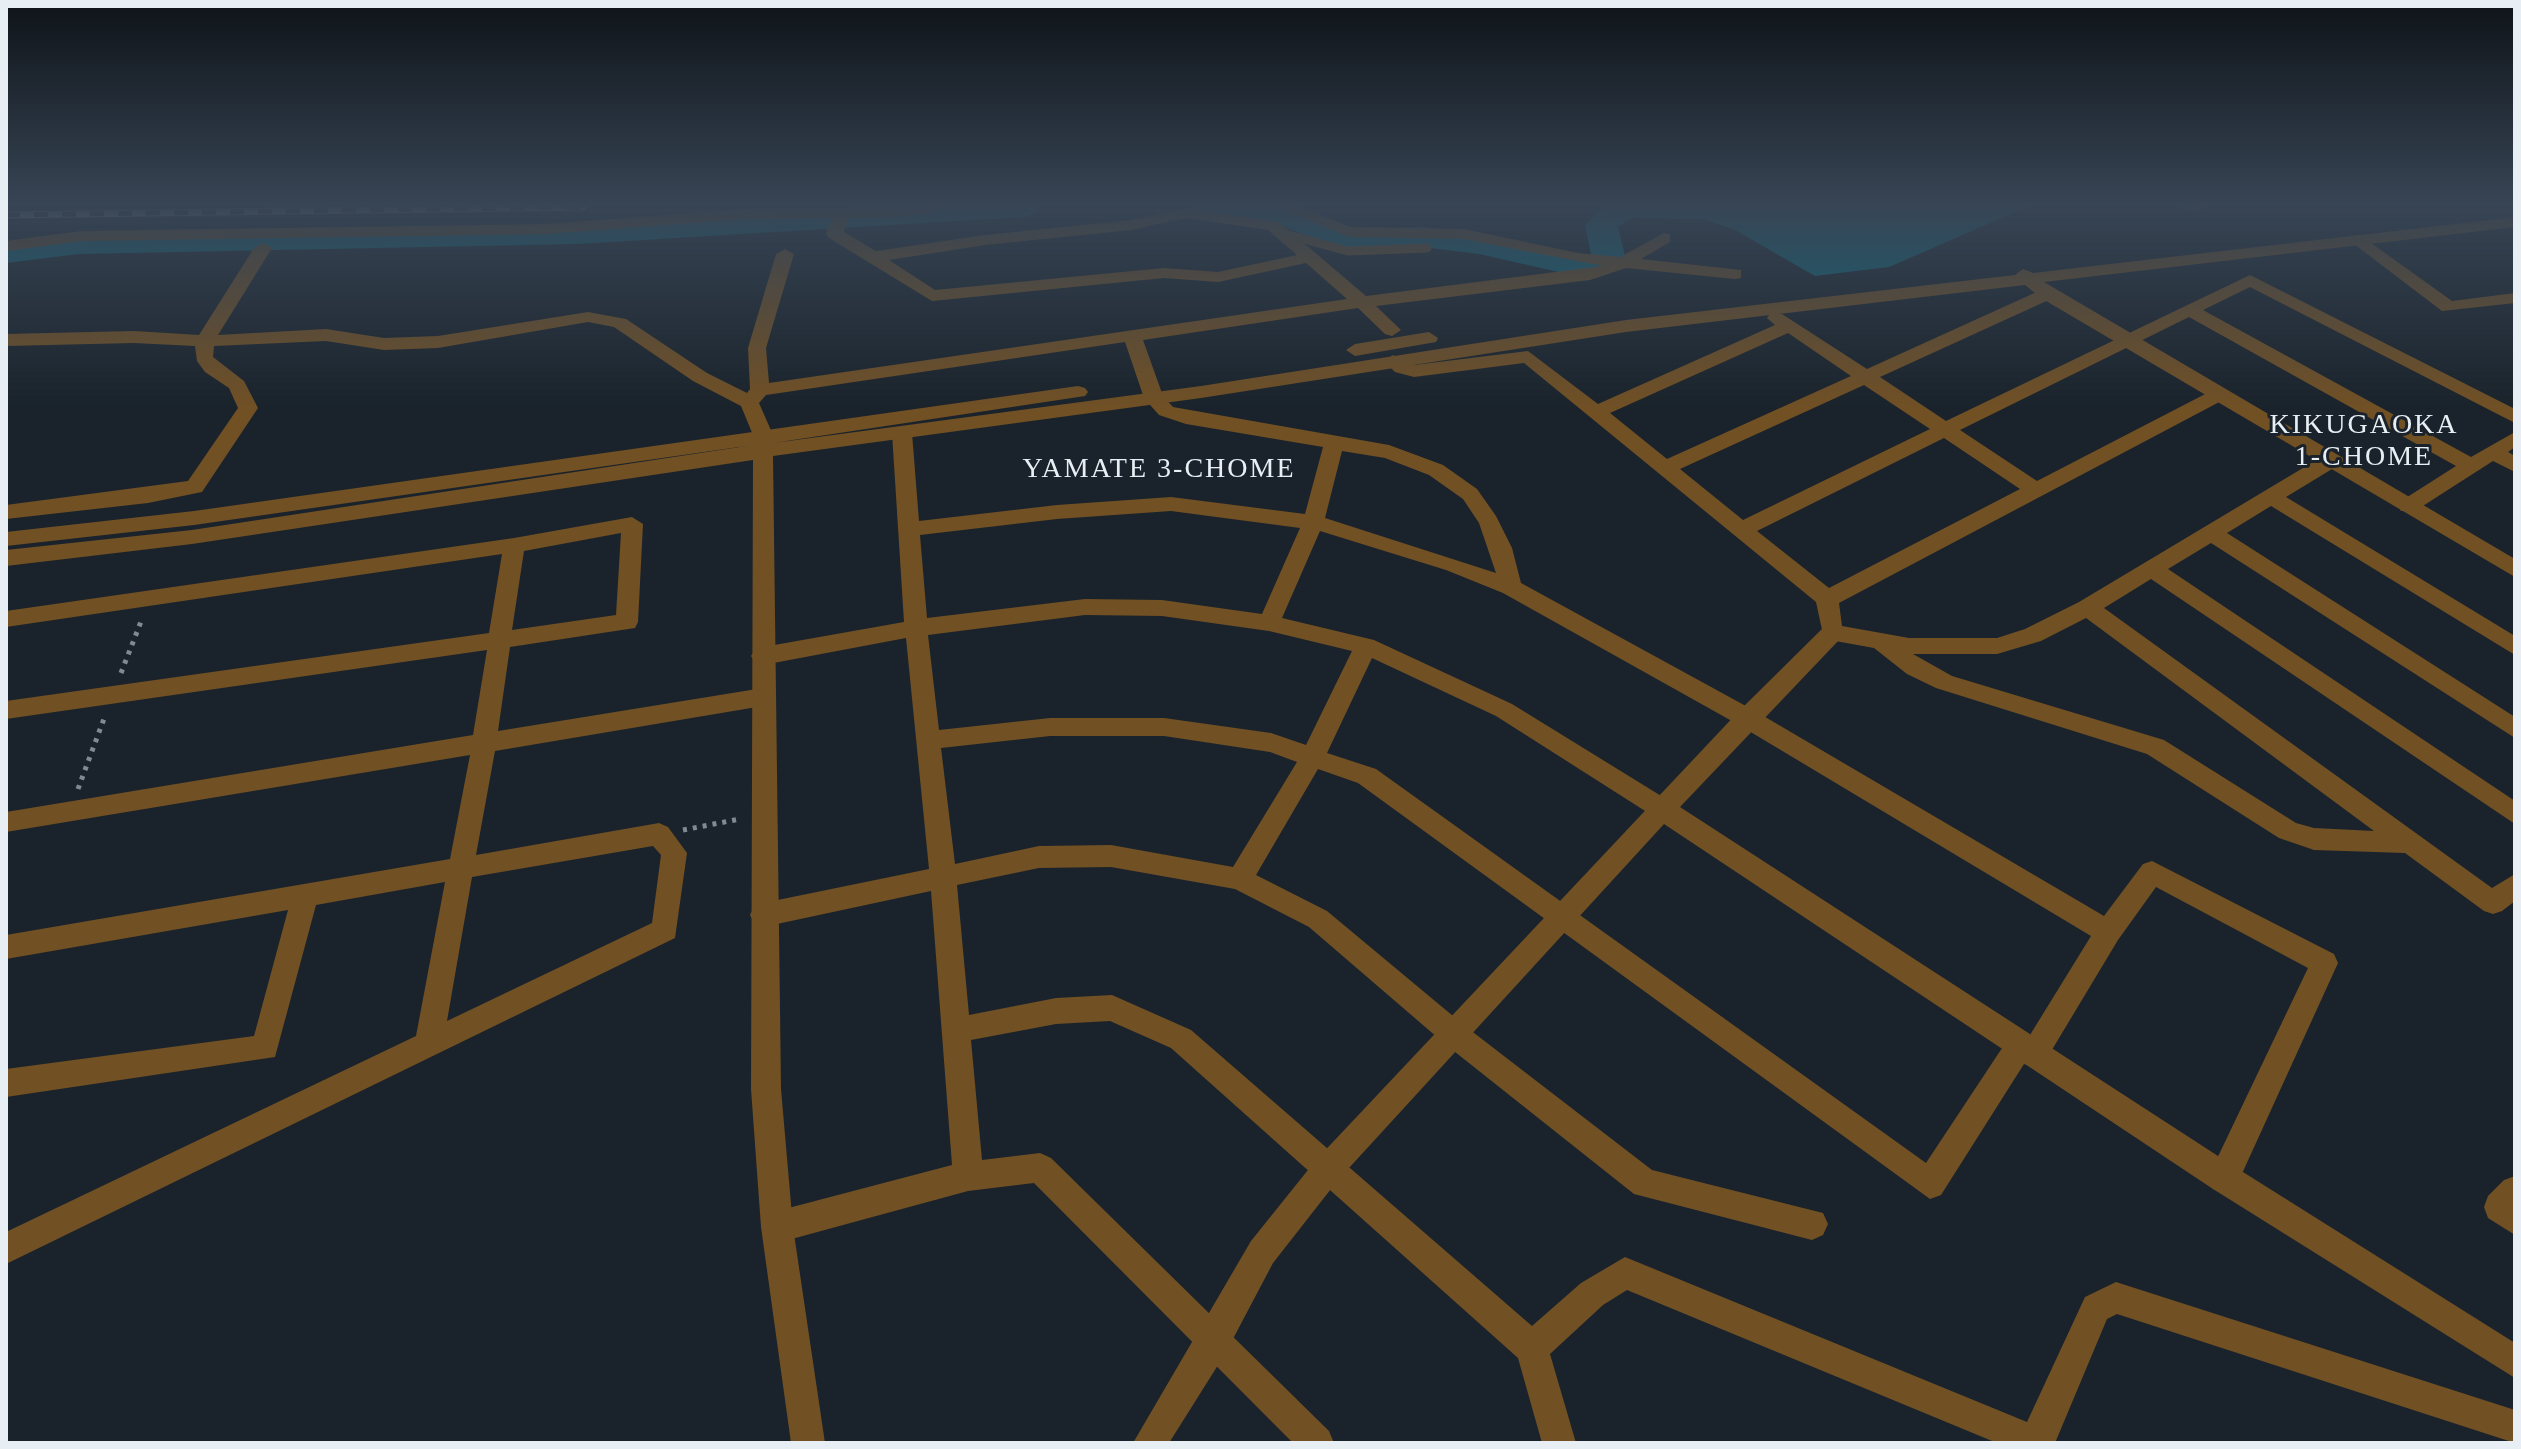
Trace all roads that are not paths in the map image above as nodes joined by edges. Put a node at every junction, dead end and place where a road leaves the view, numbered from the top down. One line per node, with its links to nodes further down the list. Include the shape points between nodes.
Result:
1 (2024, 274): 15 (street)
2 (246, 275): 24 (street)
3 (779, 275): 30 (street, via 757,348)
4 (900, 275): 5 (street, via 932,296)
5 (1148, 275)
6 (1186, 275): 7 (street)
7 (1229, 275)
8 (1330, 275): 17 (street)
9 (1591, 275): 17 (street)
10 (2018, 275): 28 (street, via 1613,312)
11 (2020, 275): 18 (street)
12 (2250, 275): 14 (street)
13 (2405, 275): 16 (street, via 2448,307)
14 (2250, 280): 19 (street); 32 (street)
15 (2047, 294): 25 (street); 27 (street)
16 (2515, 298)
17 (1362, 302): 21 (street); 22 (street)
18 (1769, 310): 20 (street); 26 (street, via 1518,340)
19 (2192, 311): 25 (street); 40 (street)
20 (1789, 326): 27 (street); 31 (street)
21 (1392, 330)
22 (1133, 337): 28 (street); 30 (street)
23 (6, 340): 24 (street)
24 (205, 341): 30 (street, via 326,335 384,344 438,342 588,317 620,323 700,377); 46 (street, via 204,357 237,385 248,408 195,487)
25 (2127, 341): 29 (street); 33 (street)
26 (1393, 361): 28 (street); 31 (street, via 1414,371 1528,357)
27 (1865, 377): 33 (street); 42 (street)
28 (1151, 390): 34 (street); 36 (street, via 1166,411 1186,418); 37 (street)
29 (2218, 395): 39 (street); 43 (street)
30 (754, 396): 37 (street)
31 (1596, 412): 42 (street)
32 (2515, 417)
33 (1945, 430): 43 (street); 49 (street)
34 (902, 433): 37 (street); 48 (street)
35 (2515, 438): 38 (street)
36 (1334, 442): 47 (street); 56 (street, via 1399,455 1436,470 1470,494 1495,534)
37 (763, 444): 51 (street); 53 (street, via 192,537); 67 (street)
38 (2493, 452): 40 (street); 41 (street)
39 (2330, 461): 44 (street); 45 (street)
40 (2470, 465): 45 (street)
41 (2515, 465)
42 (1665, 468): 49 (street)
43 (2036, 490): 57 (street)
44 (2271, 497): 50 (street); 66 (street)
45 (2408, 506): 55 (street)
46 (6, 512)
47 (1313, 522): 48 (street, via 1171,504); 56 (street); 60 (street)
48 (911, 529): 61 (street)
49 (1741, 530): 57 (street)
50 (2211, 533): 54 (street); 71 (street)
51 (6, 539)
52 (514, 545): 59 (street); 64 (street); 64 (street, via 632,524 627,622)
53 (6, 558)
54 (2152, 569): 58 (street); 76 (street)
55 (2515, 569)
56 (1511, 587): 70 (street)
57 (1827, 599): 62 (street)
58 (2087, 608): 63 (street, via 1997,646 1909,646); 78 (street)
59 (6, 619)
60 (1269, 623): 61 (street, via 1162,608 1085,607); 65 (street)
61 (916, 628): 67 (street); 72 (street)
62 (1832, 633): 63 (street); 70 (street)
63 (1877, 639): 78 (street, via 1944,682 2155,747 2288,831 2314,839)
64 (499, 643): 69 (street); 73 (street)
65 (1366, 646): 74 (street); 75 (street, via 1504,710)
66 (2515, 647)
67 (763, 656): 68 (street)
68 (763, 697): 73 (street); 84 (street)
69 (6, 710)
70 (1747, 718): 75 (street); 86 (street)
71 (2515, 729)
72 (931, 740): 74 (street, via 1050,727 1164,727 1271,743); 80 (street)
73 (484, 743): 77 (street); 79 (street)
74 (1313, 757): 81 (street); 85 (street, via 1367,776)
75 (1662, 809): 85 (street); 91 (street)
76 (2515, 814)
77 (6, 822)
78 (2412, 843): 82 (street, via 2493,903)
79 (461, 867): 83 (street); 90 (street); 90 (street, via 659,834 674,853 665,930)
80 (943, 875): 81 (street, via 1039,857 1111,856); 84 (street); 88 (street)
81 (1240, 879): 89 (street, via 1318,919)
82 (2515, 885)
83 (305, 895): 87 (street); 92 (street, via 265,1048)
84 (763, 915): 99 (street, via 766,1089)
85 (1561, 917): 89 (street); 91 (street, via 1930,1184)
86 (2108, 932): 91 (street); 95 (street, via 2152,872 2324,963)
87 (6, 947)
88 (956, 1030): 93 (street, via 1056,1011 1112,1008 1181,1039); 94 (street)
89 (1455, 1035): 93 (street); 98 (street, via 1645,1183)
90 (429, 1041): 100 (street)
91 (2027, 1049): 95 (street)
92 (6, 1083)
93 (1327, 1170): 101 (street, via 1262,1252); 102 (street)
94 (968, 1176): 99 (street); 101 (street, via 1040,1168)
95 (2224, 1178): 103 (street)
96 (2515, 1191): 97 (street, via 2499,1207)
97 (2515, 1220)
98 (1812, 1224)
99 (777, 1227): 105 (street)
100 (11, 1237)
101 (1213, 1342): 106 (street); 107 (street)
102 (1532, 1348): 108 (street); 109 (street, via 1592,1294 1625,1273)
103 (2515, 1362)
104 (2515, 1427): 109 (street, via 2116,1298 2096,1308)
105 (808, 1443)
106 (1150, 1443)
107 (1317, 1443)
108 (1559, 1443)
109 (2036, 1443)

